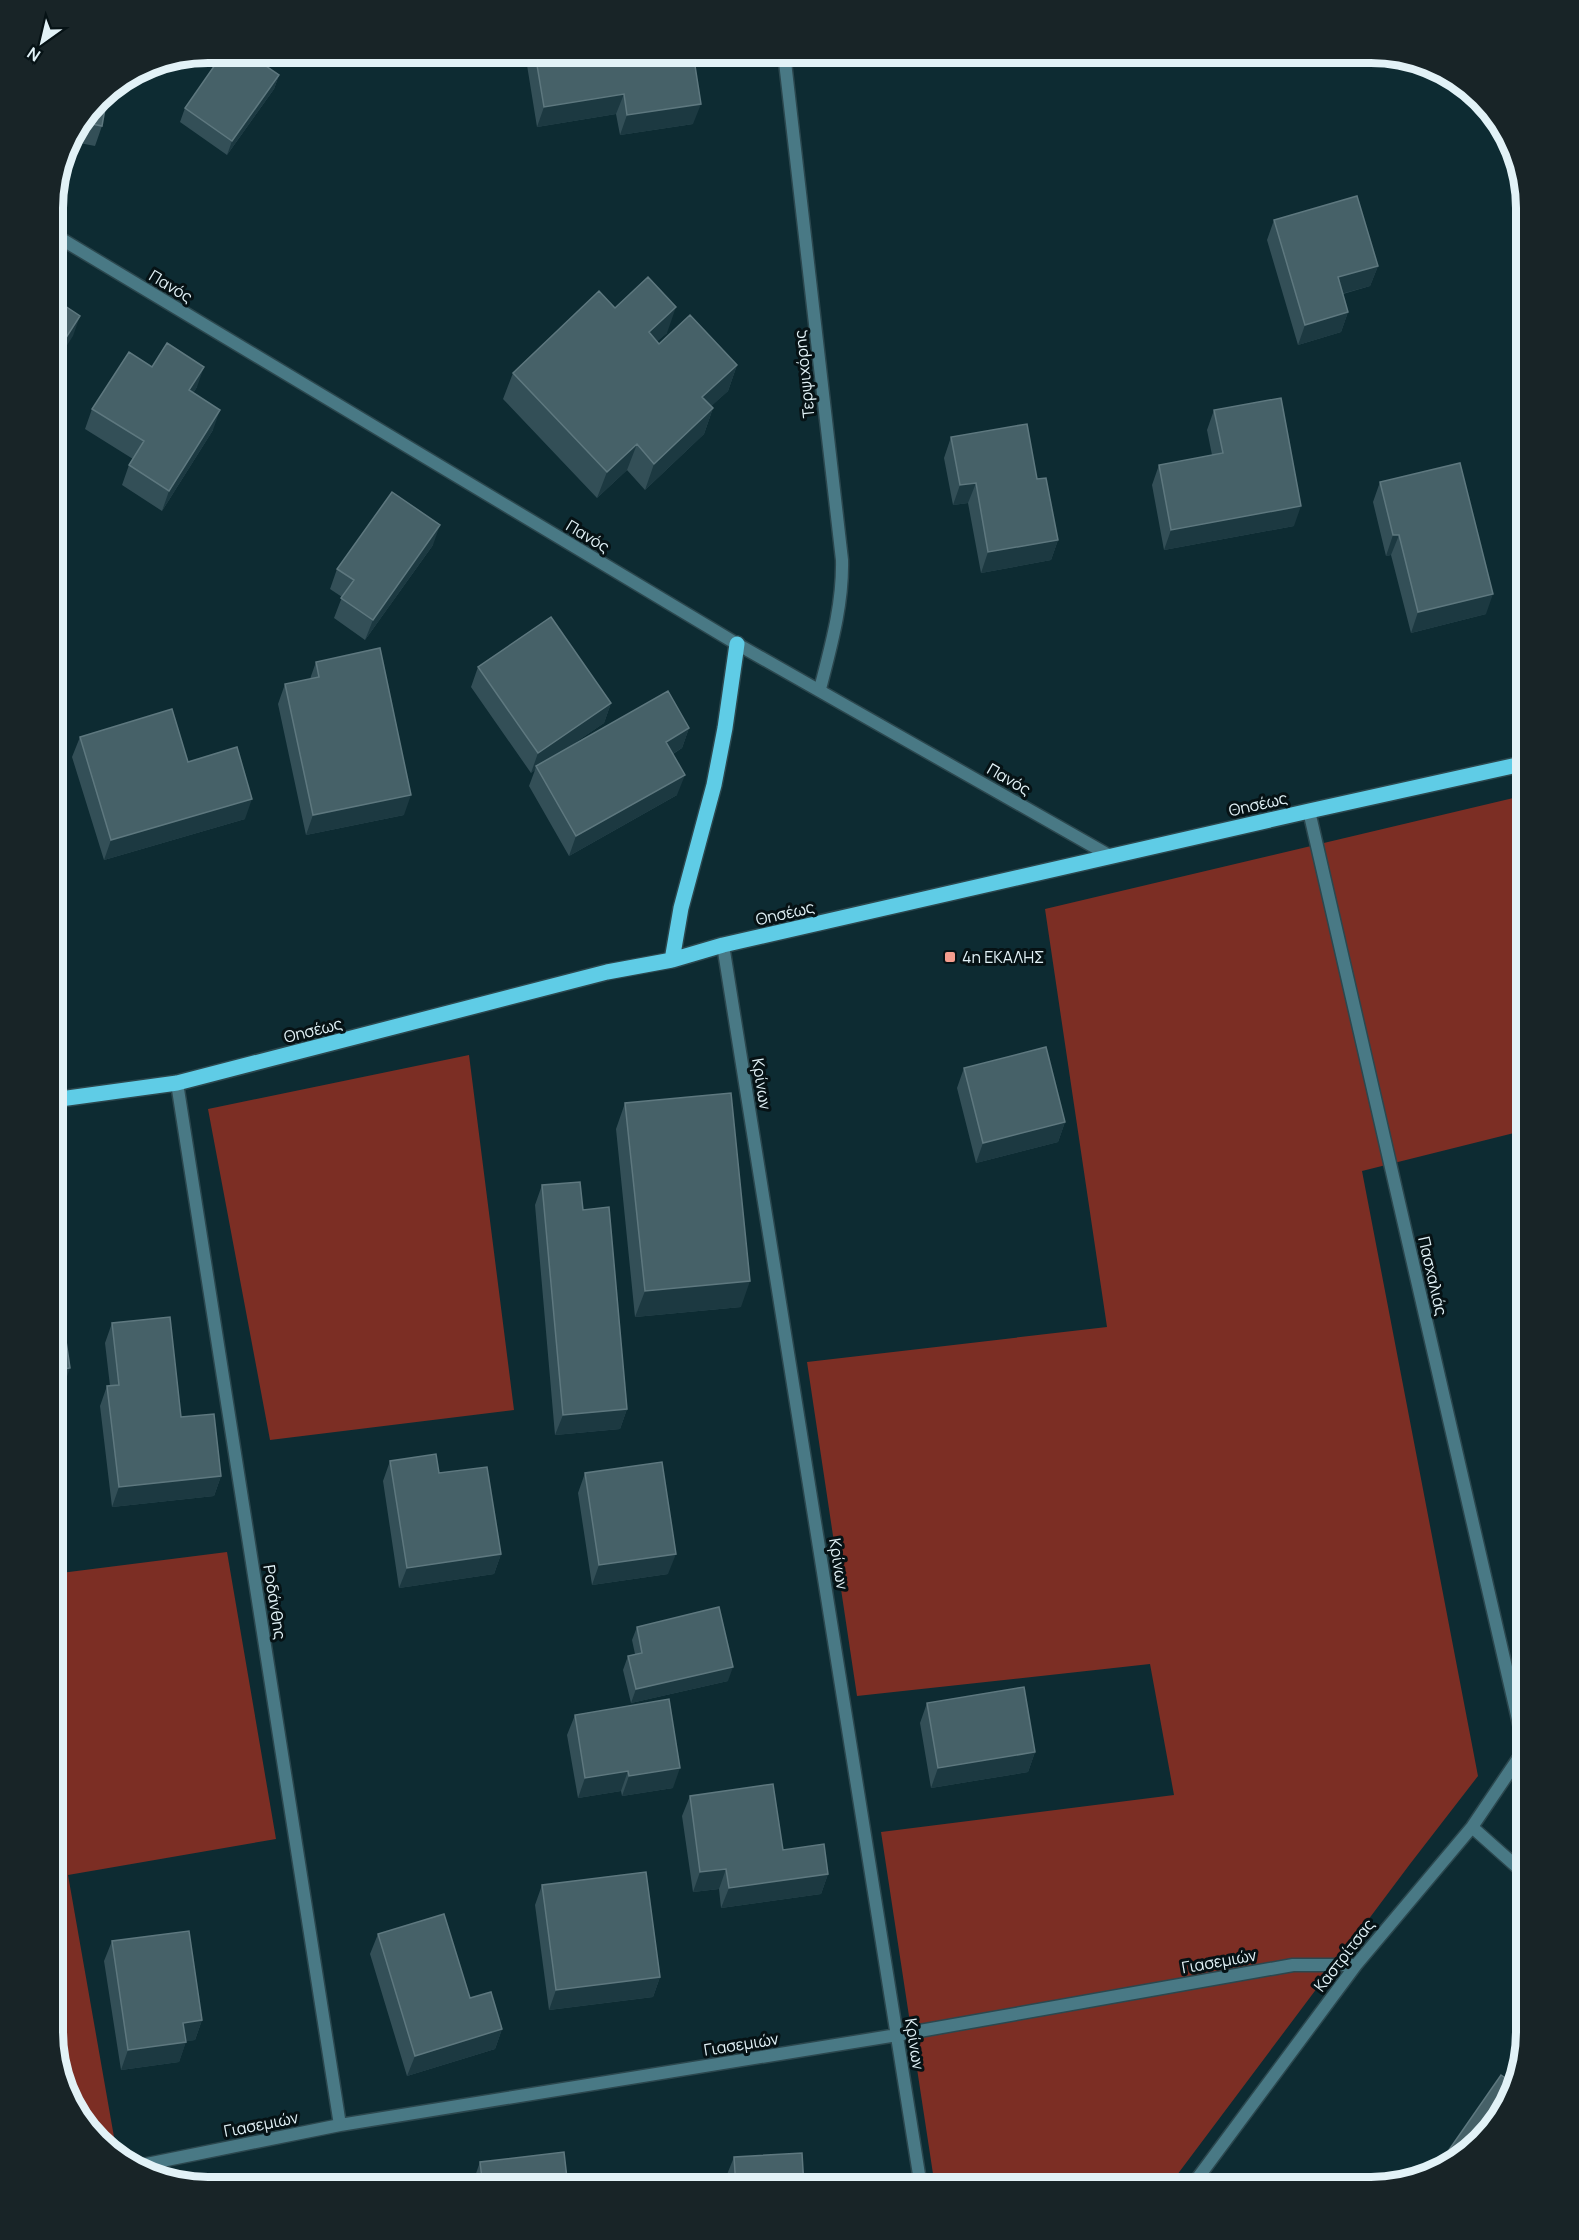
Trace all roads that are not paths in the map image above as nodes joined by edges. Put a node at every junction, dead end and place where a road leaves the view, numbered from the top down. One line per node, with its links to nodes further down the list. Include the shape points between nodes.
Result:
1 (785, 63): 4 (street, Τερψιχόρης, via 842,560 837,618)
2 (63, 240): 3 (street, Πανός)
3 (737, 644): 4 (street, Πανός); 9 (main road, via 716,773 681,908)
4 (820, 689): 7 (street, Πανός)
5 (1516, 765): 6 (main road, Θησέως)
6 (1309, 810): 7 (main road, Θησέως); 12 (street, Πασχαλιάς)
7 (1112, 857): 8 (main road, Θησέως)
8 (723, 945): 9 (main road, Θησέως); 17 (street, Κρίνων)
9 (672, 960): 10 (main road, Θησέως, via 607,972)
10 (177, 1083): 11 (main road, Θησέως); 18 (street, Ροδάνθης)
11 (63, 1099)
12 (1516, 1705)
13 (1516, 1763): 14 (street, Καστρίτσας)
14 (1472, 1827): 15 (street); 16 (street, Καστρίτσας)
15 (1516, 1865)
16 (1356, 1965): 17 (street, Γιασεμιών, via 1293,1965); 21 (street, Καστρίτσας)
17 (897, 2035): 18 (street, Γιασεμιών); 20 (street, Κρίνων)
18 (340, 2125): 19 (street, Γιασεμιών)
19 (148, 2164)
20 (919, 2177)
21 (1198, 2177)

